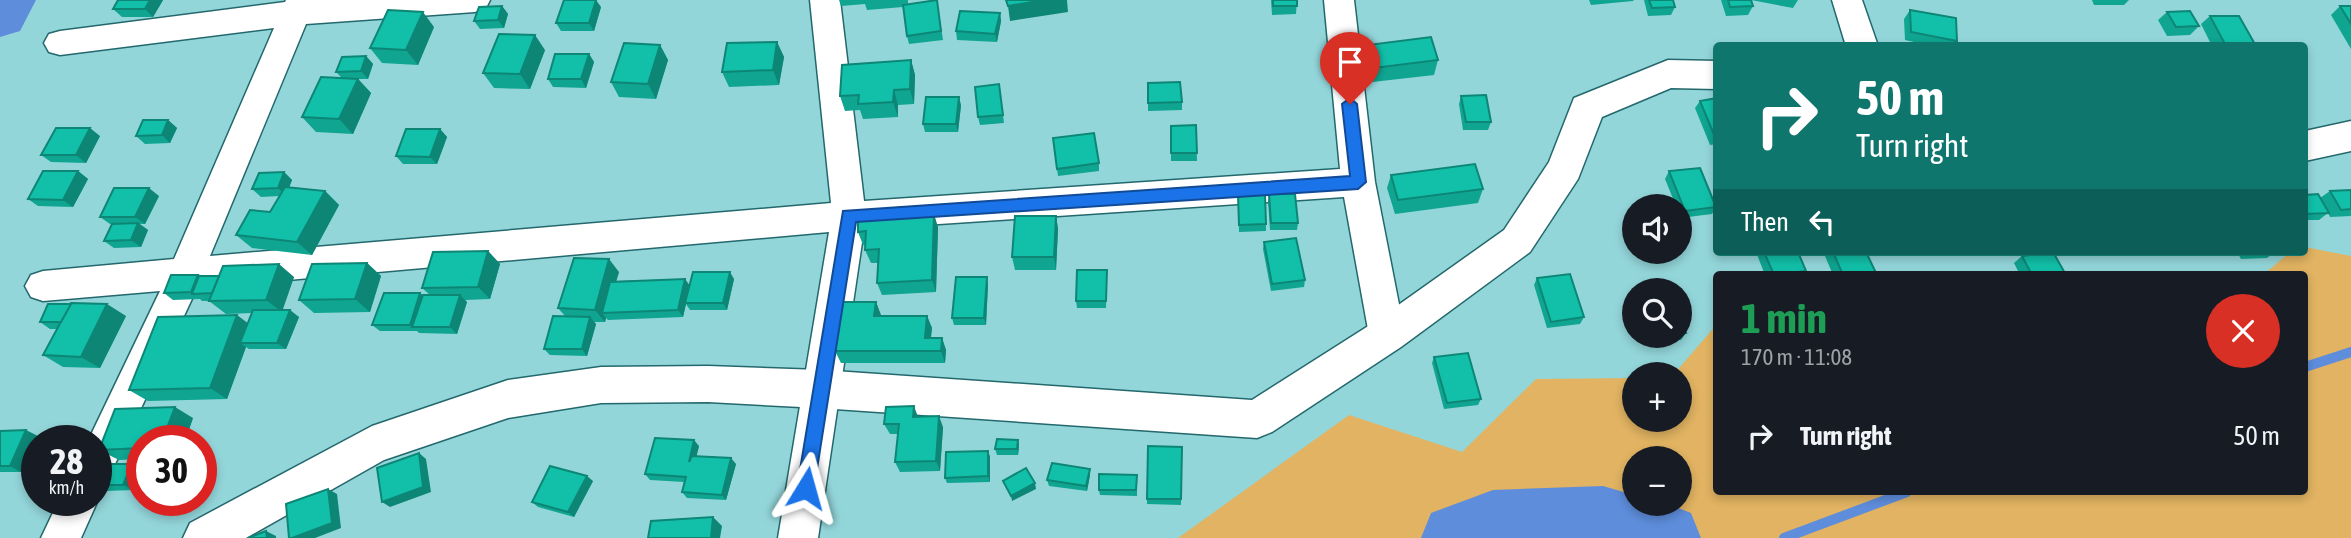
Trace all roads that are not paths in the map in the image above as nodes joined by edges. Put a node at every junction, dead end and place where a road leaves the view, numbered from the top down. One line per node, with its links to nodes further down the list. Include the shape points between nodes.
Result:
1 (181, 0): 7 (street)
2 (475, 0): 6 (street)
3 (825, 0): 14 (street)
4 (1339, 0): 13 (street)
5 (1847, 0): 8 (street)
6 (298, 7): 7 (street); 15 (street)
7 (166, 30): 9 (street)
8 (1861, 42)
9 (60, 43)
10 (1713, 75): 17 (street, via 1668,74 1587,108 1565,168 1517,241)
11 (2351, 136): 12 (street)
12 (2308, 145)
13 (1358, 182): 14 (street); 17 (street)
14 (849, 216): 15 (street); 18 (street)
15 (185, 275): 16 (street); 19 (street)
16 (43, 286)
17 (1387, 335): 18 (street, via 1257,419)
18 (820, 389): 22 (street, via 601,385 508,399 372,445); 23 (street)
19 (112, 430)
20 (71, 516): 21 (street)
21 (61, 538)
22 (205, 538)
23 (798, 538)

